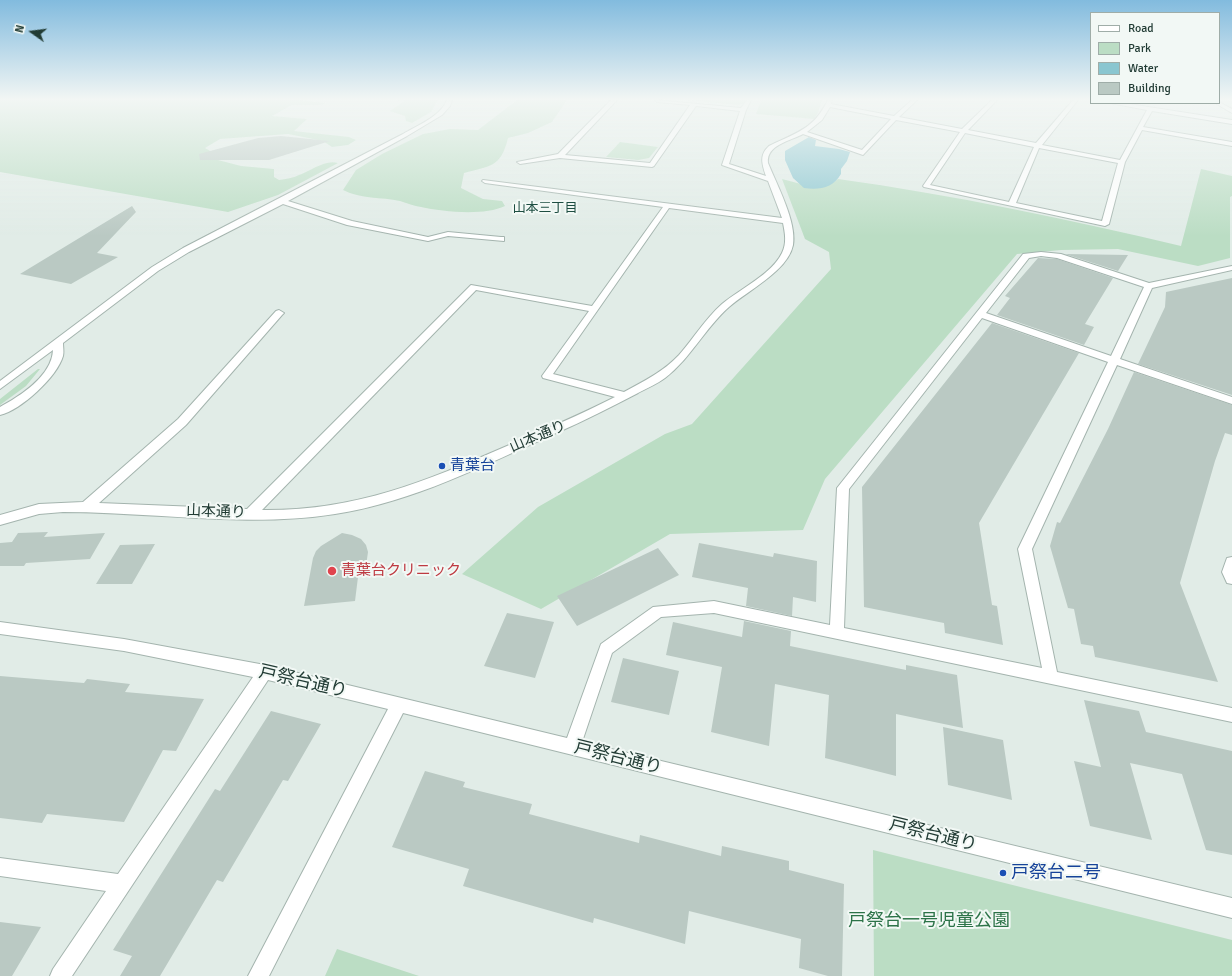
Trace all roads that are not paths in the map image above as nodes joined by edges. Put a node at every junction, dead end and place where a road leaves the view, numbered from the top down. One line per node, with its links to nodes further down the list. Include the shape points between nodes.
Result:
1 (384, 146): 16 (street)
2 (570, 146): 11 (street)
3 (665, 146): 11 (street, via 652,165)
4 (731, 146): 14 (street, via 724,165)
5 (774, 146): 14 (street, 山本通り, via 766,151 765,163)
6 (841, 146): 7 (street, via 863,153)
7 (870, 146)
8 (954, 146): 17 (street, via 926,186)
9 (1037, 146): 13 (street); 17 (street)
10 (1130, 146): 13 (street)
11 (560, 156): 12 (street)
12 (520, 162)
13 (1122, 162): 17 (street, via 1104,224)
14 (770, 179): 19 (street, 山本通り)
15 (485, 181): 18 (street)
16 (282, 201): 20 (street, via 350,223 428,239 448,234); 26 (street, via 155,269)
17 (1012, 204)
18 (668, 206): 19 (street); 23 (street)
19 (786, 221): 29 (street, 山本通り, via 789,244 786,254 777,265 724,307 692,347 664,374)
20 (501, 239)
21 (1232, 268): 22 (street)
22 (1149, 286): 25 (street, via 1058,256 1026,256); 27 (street)
23 (594, 309): 29 (street, via 547,376); 33 (street, via 474,287)
24 (279, 313): 32 (street, via 182,422)
25 (980, 314): 27 (street); 38 (street, via 843,488)
26 (58, 342): 28 (street); 31 (street, via 58,358 39,384)
27 (1114, 360): 30 (street); 40 (street, via 1025,549)
28 (0, 386)
29 (625, 396): 33 (street, 山本通り, via 593,414 414,491 334,510 293,514)
30 (1232, 401)
31 (0, 412)
32 (87, 506): 33 (street, 山本通り); 34 (street, 山本通り, via 39,509)
33 (251, 514)
34 (0, 520)
35 (1232, 562): 36 (street, via 1229,572)
36 (1232, 579)
37 (0, 628): 39 (street, 戸祭台通り, via 124,645)
38 (837, 633): 40 (street); 43 (street, via 714,607 658,611 606,649)
39 (265, 672): 41 (street, 戸祭台通り); 45 (street)
40 (1051, 678): 42 (street)
41 (399, 704): 43 (street, 戸祭台通り); 48 (street)
42 (1232, 715)
43 (572, 747): 46 (street, 戸祭台通り)
44 (0, 866): 45 (street)
45 (122, 884): 47 (street)
46 (1232, 908)
47 (60, 976)
48 (258, 976)

